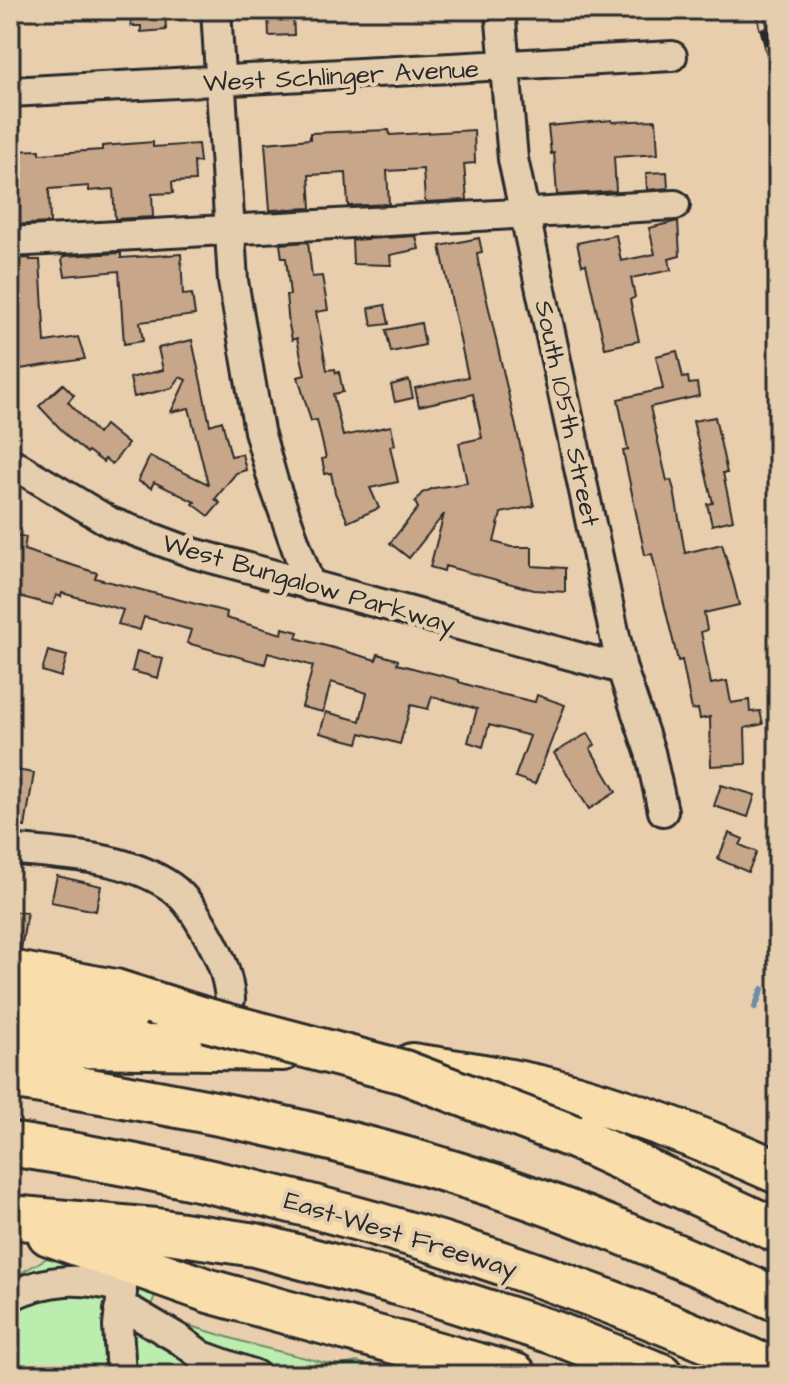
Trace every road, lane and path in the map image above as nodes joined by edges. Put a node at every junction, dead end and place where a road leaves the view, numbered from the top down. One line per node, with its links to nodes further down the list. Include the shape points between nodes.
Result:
1 (216, 10): 5 (street)
2 (500, 10): 4 (street, South 105th Street)
3 (672, 56): 4 (street, West Schlinger Avenue)
4 (504, 67): 5 (street, West Schlinger Avenue); 8 (street, South 105th Street)
5 (221, 82): 6 (street, West Schlinger Avenue); 9 (street)
6 (10, 92)
7 (675, 205): 8 (street)
8 (524, 213): 9 (street); 13 (street, South 105th Street)
9 (230, 229): 10 (street); 12 (street, via 233,281 259,431)
10 (10, 242)
11 (10, 462): 12 (street, West Bungalow Parkway, via 110,522 193,553)
12 (310, 586): 13 (street, West Bungalow Parkway)
13 (622, 669): 14 (street, South 105th Street)
14 (663, 811)
15 (10, 849): 18 (street, via 125,866 173,888 198,917 224,965)
16 (10, 972): 18 (highway)
17 (10, 1009): 18 (highway)
18 (218, 1009): 24 (highway, bridge, via 574,1137)
19 (10, 1045): 22 (highway, via 270,1048 404,1063 527,1084 599,1103 676,1128)
20 (10, 1077): 27 (highway, via 294,1130 461,1175 619,1230)
21 (10, 1144): 28 (highway, East-West Freeway, via 251,1190 380,1223 559,1282)
22 (778, 1172)
23 (10, 1219): 29 (highway, via 108,1225 255,1245 408,1286 555,1333); 32 (highway, via 209,1291)
24 (778, 1231)
25 (14, 1289): 26 (street, via 68,1279)
26 (123, 1291): 30 (street); 31 (street, via 133,1312 202,1356)
27 (778, 1300)
28 (778, 1372)
29 (659, 1374)
30 (121, 1375)
31 (255, 1375)
32 (515, 1375)

